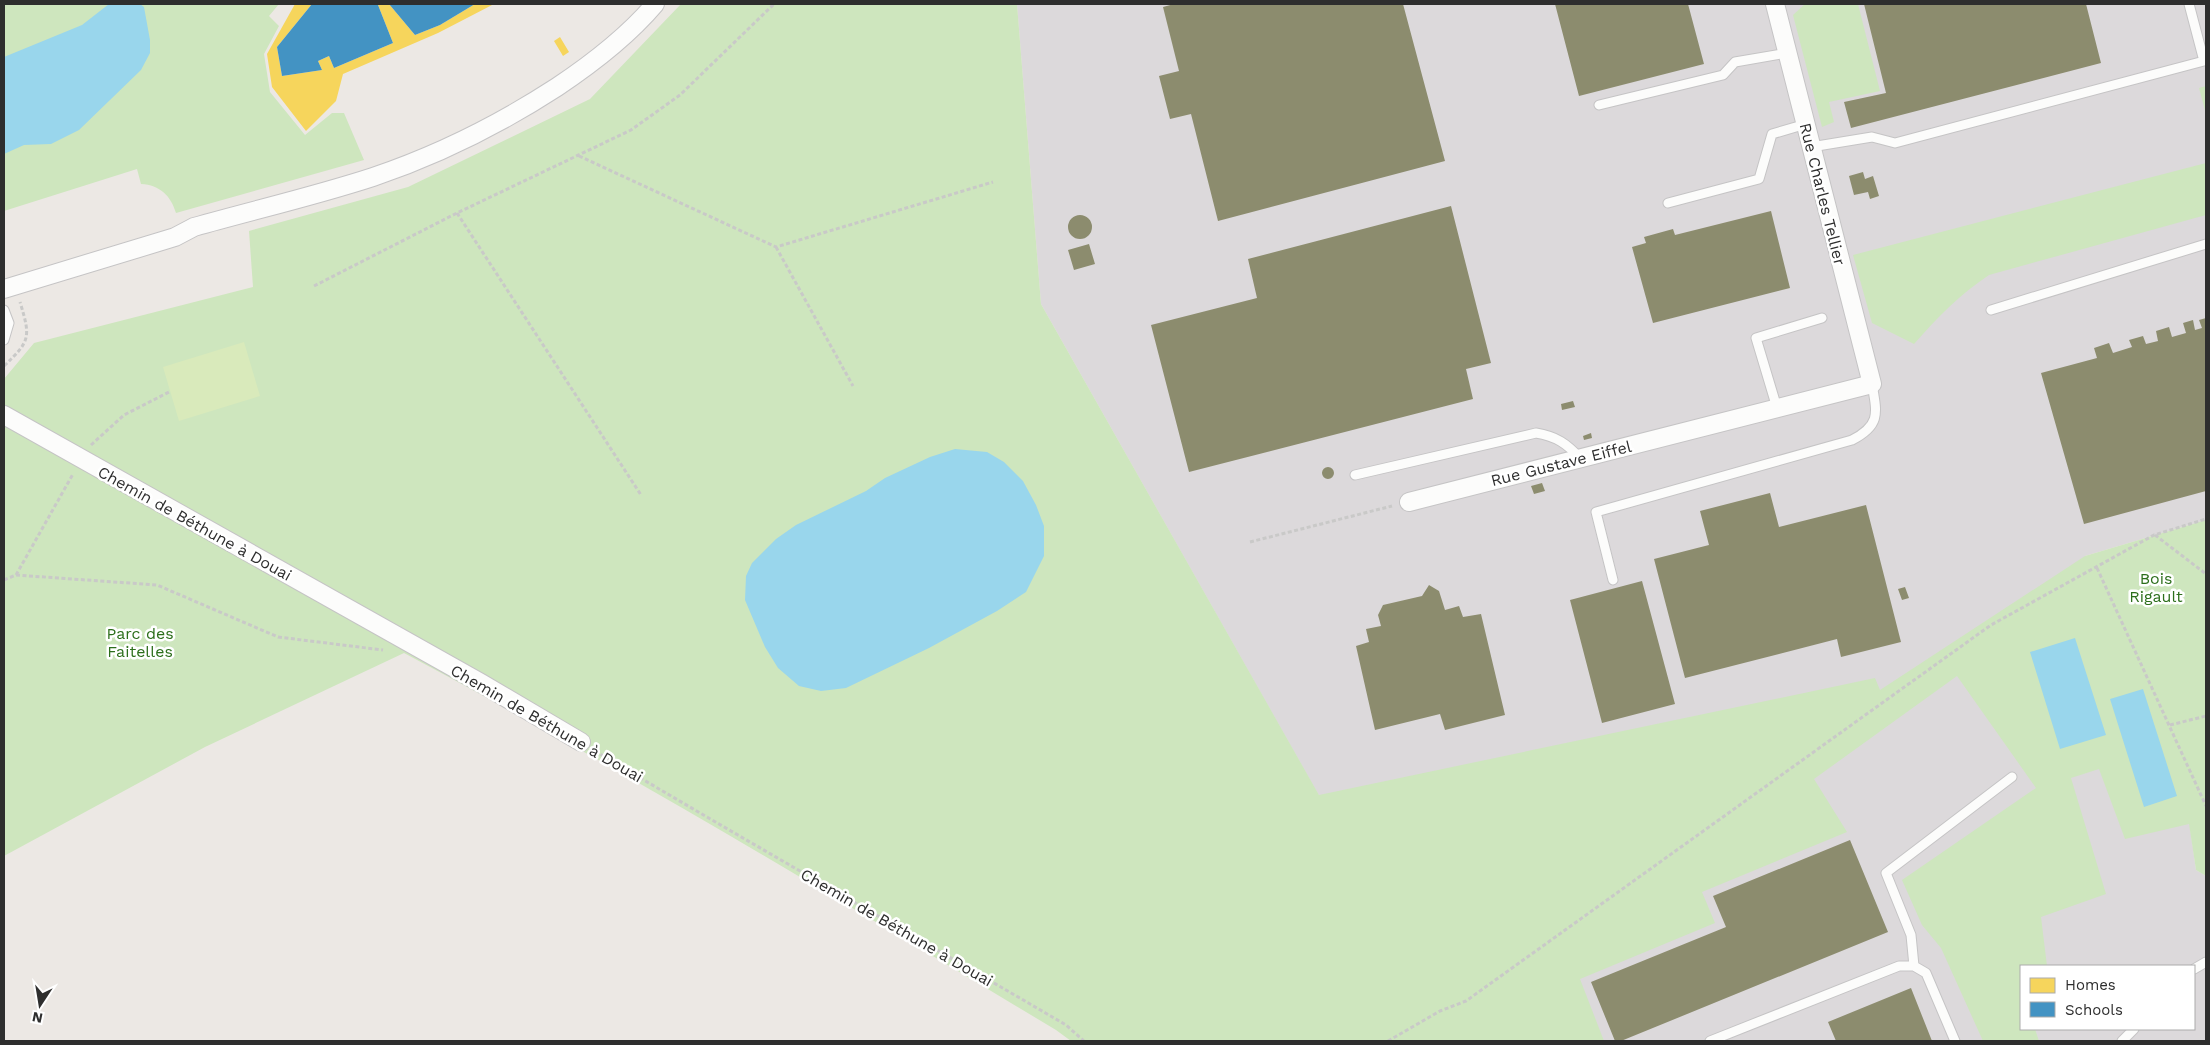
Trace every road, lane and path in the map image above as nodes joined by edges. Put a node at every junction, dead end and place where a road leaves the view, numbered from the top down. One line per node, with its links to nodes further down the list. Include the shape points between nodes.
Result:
1 (655, 4): 16 (street, via 621,39 585,68 516,114 434,153 373,177 194,227 175,237)
2 (774, 4): 9 (path, via 680,95 631,130)
3 (1775, 4): 5 (street, Rue Charles Tellier)
4 (2189, 4): 8 (lane, via 2204,61 1895,143 1872,137)
5 (1787, 53): 6 (lane, via 1735,62 1723,75); 7 (street, Rue Charles Tellier)
6 (1598, 105)
7 (1806, 124): 8 (street, Rue Charles Tellier); 11 (lane, via 1772,134 1759,179)
8 (1811, 147): 21 (street, Rue Charles Tellier)
9 (579, 156): 12 (path); 14 (path)
10 (993, 182): 14 (path)
11 (1668, 203)
12 (457, 213): 15 (path); 29 (path)
13 (2206, 244): 18 (lane)
14 (776, 247): 22 (path)
15 (314, 286)
16 (4, 289)
17 (4, 310): 20 (lane, via 9,323)
18 (1990, 310)
19 (1822, 318): 24 (lane, via 1756,338)
20 (4, 340)
21 (1872, 384): 24 (street, Rue Gustave Eiffel); 38 (lane, via 1876,411 1874,422 1866,433 1852,440 1596,512)
22 (853, 386)
23 (169, 392): 27 (path, via 124,415 93,443)
24 (1777, 408): 26 (street, Rue Gustave Eiffel)
25 (4, 415): 27 (street, Chemin de Béthune à Douai)
26 (1580, 458): 28 (lane, via 1555,436 1536,433); 30 (street, Rue Gustave Eiffel)
27 (82, 459): 36 (path); 39 (street, Chemin de Béthune à Douai)
28 (1355, 475)
29 (641, 495)
30 (1410, 502): 33 (path)
31 (2206, 519): 32 (path)
32 (2154, 535): 34 (path); 35 (path)
33 (1250, 542)
34 (2097, 568): 41 (path); 50 (path, via 1992,625 1466,1001 1440,1011)
35 (2206, 574)
36 (16, 575): 37 (path); 39 (path, via 157,585 278,637 387,650 400,650)
37 (4, 580)
38 (1613, 580)
39 (410, 644): 42 (street, Chemin de Béthune à Douai)
40 (2206, 716): 41 (path)
41 (2170, 725): 44 (path)
42 (581, 742): 49 (path, Chemin de Béthune à Douai, via 1066,1025)
43 (2012, 777): 46 (lane, via 1886,873 1911,935)
44 (2206, 806)
45 (2206, 962): 47 (lane)
46 (1914, 966): 51 (lane, via 1898,966 1878,973); 52 (lane, via 1926,973)
47 (2195, 968)
48 (2133, 1030): 53 (lane)
49 (1084, 1041)
50 (1388, 1041)
51 (1710, 1041)
52 (1954, 1041)
53 (2122, 1041)

